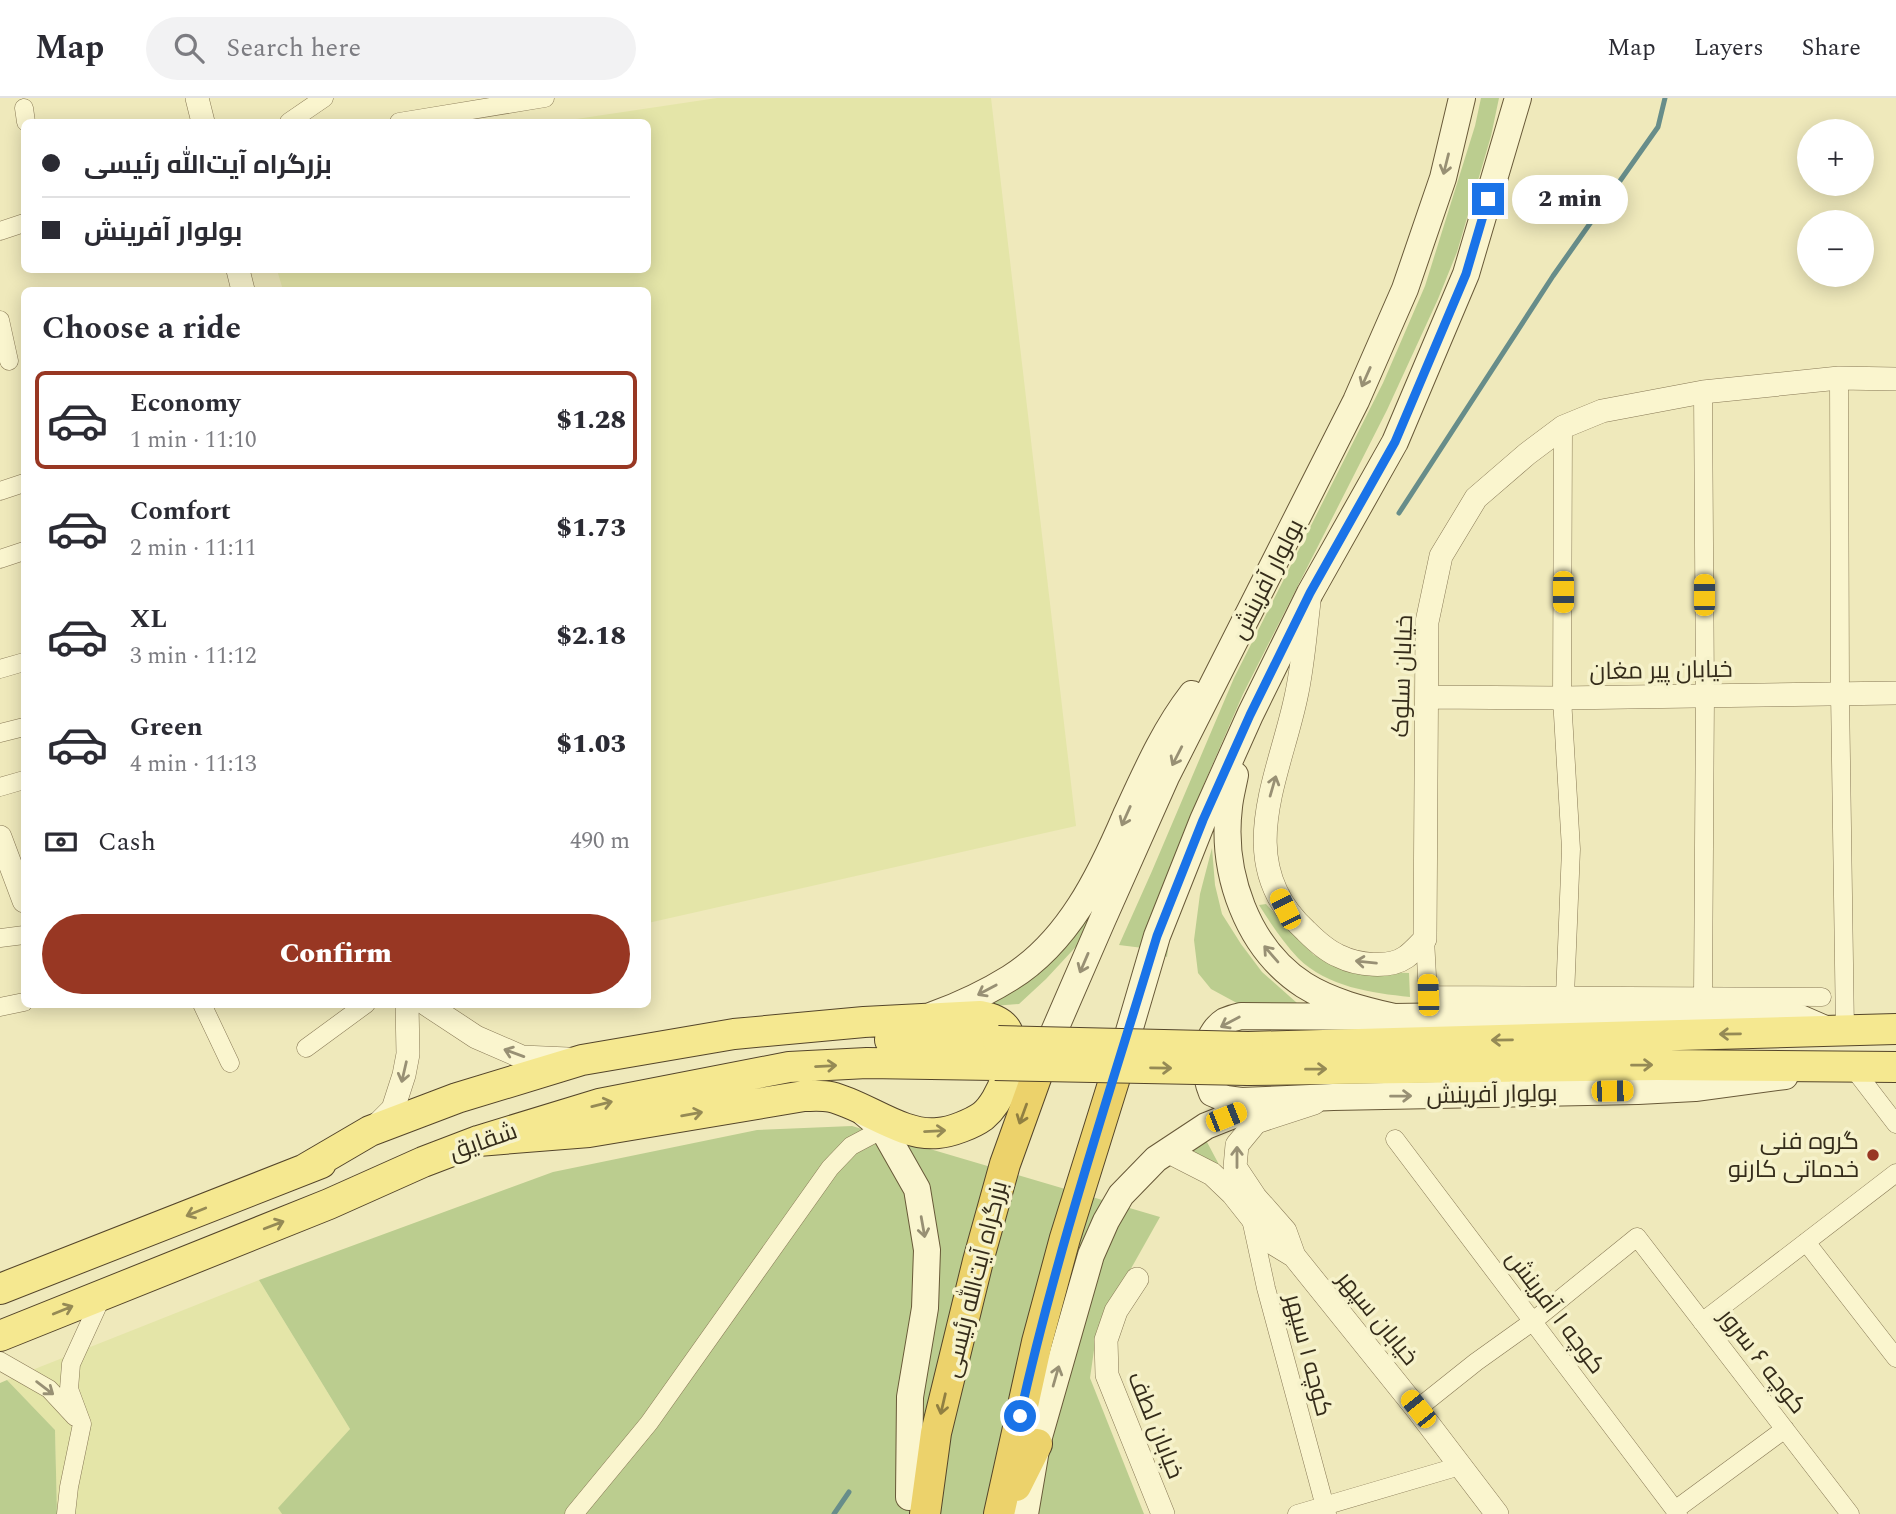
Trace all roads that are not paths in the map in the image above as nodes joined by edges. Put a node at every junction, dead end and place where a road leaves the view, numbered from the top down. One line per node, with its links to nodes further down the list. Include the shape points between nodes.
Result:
1 (197, 98): 6 (street)
2 (324, 98): 7 (street)
3 (545, 98): 8 (street)
4 (1462, 98): 22 (main road, بولوار آفرینش, one-way to 22, via 1443,178 1405,289 1356,401)
5 (1518, 98): 21 (main road, بولوار آفرینش, via 1466,274 1395,442)
6 (202, 119)
7 (293, 119)
8 (418, 119)
9 (21, 224): 10 (street)
10 (0, 231)
11 (0, 320): 12 (street)
12 (11, 361)
13 (1839, 378): 14 (street, خیابان سلوک); 15 (street, خیابان سلوک); 26 (street)
14 (1896, 379)
15 (1703, 392): 16 (street, خیابان سلوک, via 1602,411); 27 (street)
16 (1563, 427): 28 (street, خیابان سلوک, via 1476,498 1441,556 1427,622); 29 (street)
17 (21, 485): 18 (street)
18 (0, 491)
19 (21, 552): 20 (street)
20 (0, 559)
21 (1310, 593): 30 (main road, بولوار آفرینش); 39 (street, one-way to 21, via 1405,958 1385,964 1339,956 1285,909 1266,863 1269,799 1297,695)
22 (1239, 635): 50 (main road, one-way to 50, via 1188,699 1158,748 1105,863 1062,929 1012,977); 54 (main road, بولوار آفرینش, one-way to 54, via 1167,777)
23 (21, 663): 24 (street)
24 (0, 669)
25 (1896, 693): 26 (street, خیابان پیر مغان)
26 (1840, 694): 27 (street, خیابان پیر مغان); 52 (street)
27 (1705, 695): 29 (street, خیابان پیر مغان); 41 (street)
28 (1427, 697): 29 (street, خیابان پیر مغان); 39 (street, خیابان سلوک)
29 (1562, 698): 40 (street, via 1571,849)
30 (1250, 715): 49 (main road, one-way to 30, via 1355,1007 1304,985 1265,950 1249,923 1236,895 1228,809); 56 (main road, بولوار آفرینش, via 1161,925)
31 (21, 728): 32 (street)
32 (0, 733)
33 (21, 781): 34 (street)
34 (0, 787)
35 (0, 837): 36 (street)
36 (21, 893)
37 (21, 935): 38 (street)
38 (0, 938)
39 (1425, 939): 40 (street, via 1428,995)
40 (1565, 996): 41 (street)
41 (1703, 997): 42 (street)
42 (1822, 997)
43 (21, 1003): 44 (street)
44 (0, 1007)
45 (204, 1008): 59 (street)
46 (361, 1008): 53 (street)
47 (407, 1008): 67 (street, one-way to 67, via 404,1074 393,1109)
48 (432, 1008): 58 (street, one-way to 48, via 522,1056 476,1037)
49 (1394, 1017): 52 (main road, via 1712,1012 1800,1018); 63 (main road, بولوار آفرینش, one-way to 63, via 1241,1016 1225,1021 1205,1055 1212,1093 1241,1101)
50 (923, 1019): 58 (main road, شقایق, via 734,1034); 64 (main road, شقایق, one-way to 50, via 911,1130 937,1133 982,1116 998,1098 1011,1049 1007,1030 996,1020 980,1016)
51 (1896, 1029): 52 (main road)
52 (1838, 1032): 57 (main road, one-way to 57)
53 (306, 1048)
54 (1046, 1050): 89 (highway, بزرگراه آیت‌الله رئیسی, one-way to 89, via 1005,1164)
55 (996, 1053): 57 (main road, bridge); 69 (main road, شقایق, one-way to 55, via 599,1104 789,1068); 71 (main road, شقایق, via 911,1039 787,1043 554,1086 437,1121)
56 (1122, 1055): 94 (highway, via 1037,1342)
57 (1248, 1058): 61 (main road, بولوار آفرینش, one-way to 61)
58 (582, 1060): 67 (main road, شقایق, via 457,1098)
59 (230, 1063)
60 (1896, 1067): 61 (main road, بولوار آفرینش)
61 (1853, 1068): 62 (main road, بولوار آفرینش, one-way to 61, via 1684,1088); 65 (street)
62 (1333, 1097): 63 (main road, بولوار آفرینش); 75 (street, خیابان سپهر, one-way to 62, via 1285,1231 1236,1167 1237,1145 1256,1122)
63 (1275, 1099): 70 (main road, via 1206,1126)
64 (857, 1107): 66 (main road); 69 (main road, one-way to 64, via 589,1132 804,1096 830,1097)
65 (1896, 1124)
66 (883, 1129): 89 (main road, one-way to 89, via 917,1189 927,1250 925,1308 910,1397); 93 (street, via 851,1146 830,1168 649,1423)
67 (370, 1131): 71 (main road, شقایق)
68 (1395, 1139): 79 (street, کوچه ۱ آفرینش)
69 (478, 1141): 78 (main road, شقایق, one-way to 69)
70 (1167, 1151): 73 (street, خیابان سپهر, via 1212,1174); 87 (main road, one-way to 70, via 1091,1255 1106,1221 1121,1195)
71 (305, 1169): 77 (main road, شقایق, one-way to 77)
72 (1896, 1173): 74 (street)
73 (1250, 1215): 75 (street, خیابان سپهر, via 1271,1242); 90 (street, کوچه ۱ سپهر)
74 (1806, 1242): 80 (street); 82 (street)
75 (1294, 1256): 84 (street, خیابان سپهر)
76 (1137, 1279): 96 (street, خیابان لطف, via 1116,1311 1106,1340 1107,1375)
77 (0, 1289)
78 (103, 1294): 81 (main road, شقایق, one-way to 78); 85 (street, via 71,1364 69,1390)
79 (1532, 1322): 80 (street, کوچه ۶ سرور, via 1637,1237); 84 (street); 91 (street, کوچه ۱ آفرینش)
80 (1702, 1322): 86 (street, کوچه ۶ سرور)
81 (0, 1336)
82 (1896, 1359)
83 (0, 1361): 85 (street, one-way to 85, via 49,1389)
84 (1418, 1409): 88 (street, خیابان سپهر)
85 (82, 1424): 92 (street)
86 (1785, 1430): 91 (street); 99 (street, کوچه ۶ سرور)
87 (1037, 1444): 94 (highway); 95 (main road)
88 (1460, 1466): 90 (street); 98 (street, خیابان سپهر)
89 (915, 1508)
90 (1325, 1510): 97 (street)
91 (1676, 1512)
92 (66, 1514)
93 (574, 1514)
94 (1000, 1514)
95 (1025, 1514)
96 (1163, 1514)
97 (1297, 1514)
98 (1497, 1514)
99 (1850, 1514)

